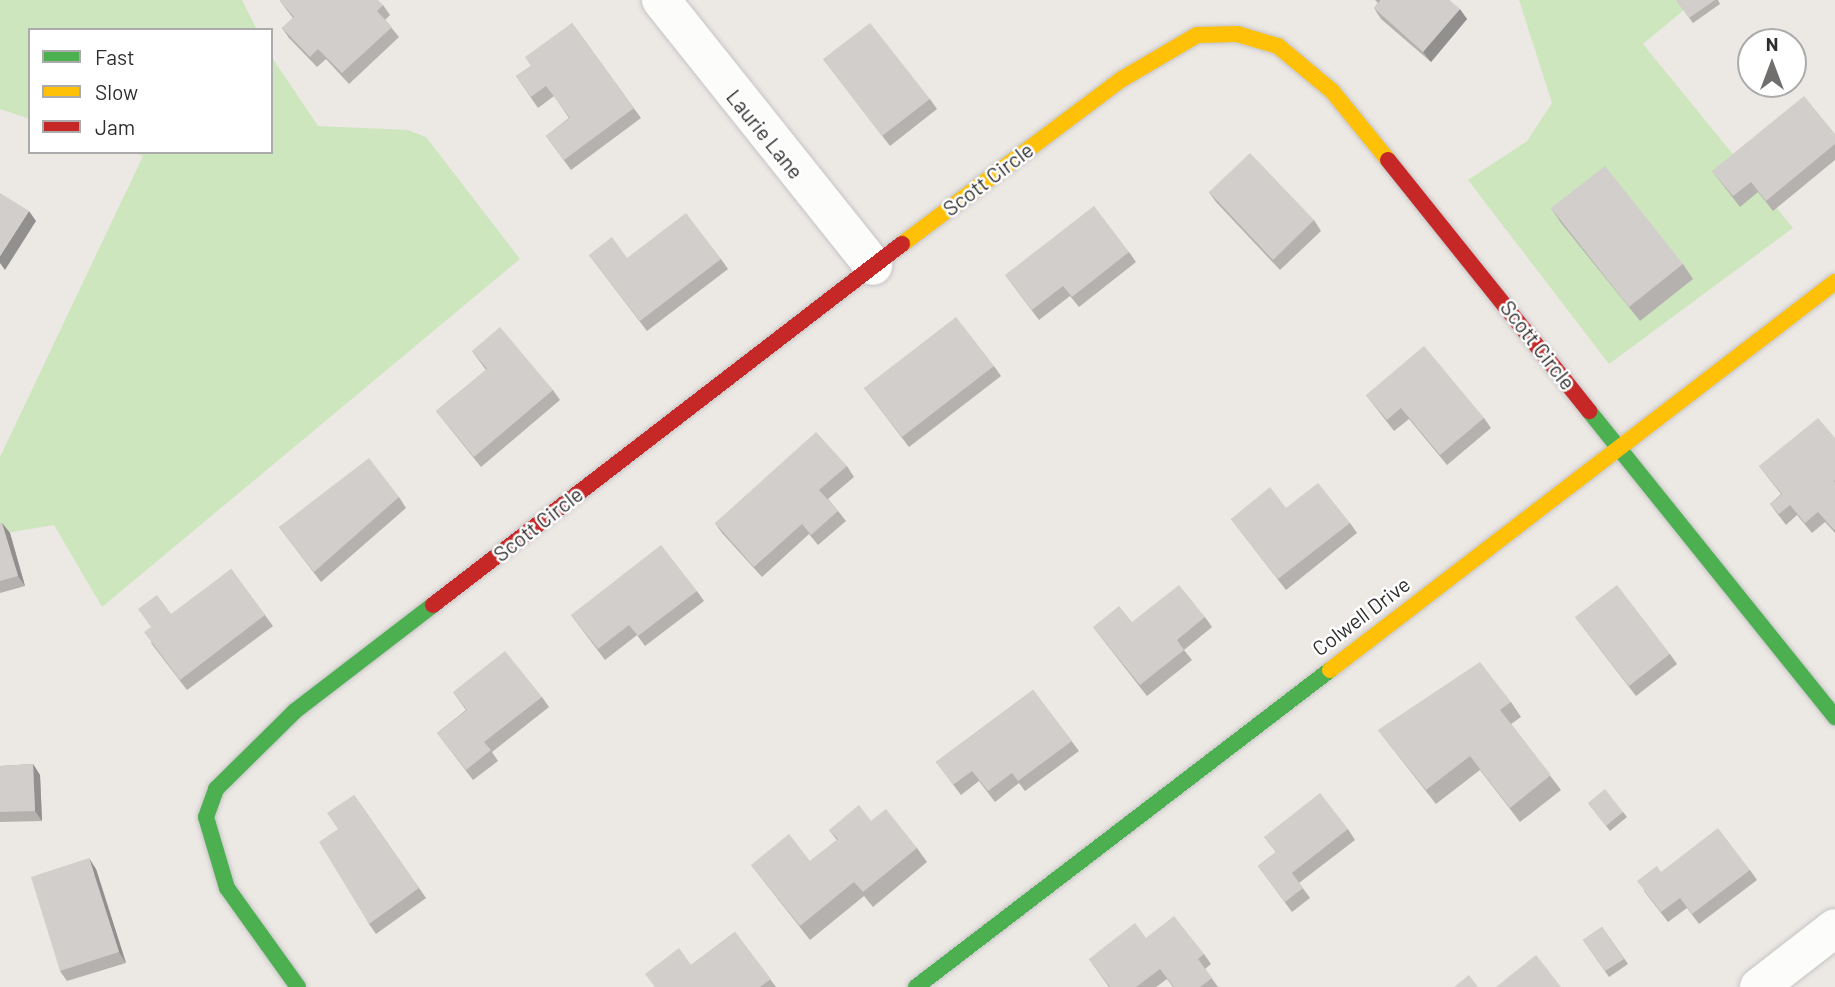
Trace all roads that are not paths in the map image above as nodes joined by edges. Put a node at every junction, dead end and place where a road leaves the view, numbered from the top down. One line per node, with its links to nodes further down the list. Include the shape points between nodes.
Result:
1 (660, 0): 2 (street, Laurie Lane)
2 (873, 266): 4 (street, Scott Circle, via 1122,79 1197,35 1237,34 1278,46 1332,92); 7 (street, Scott Circle, via 295,711 216,789 206,817 227,888)
3 (1835, 282): 4 (street, Colwell Drive)
4 (1622, 451): 5 (street, Scott Circle); 8 (street, Colwell Drive, via 1409,605)
5 (1835, 717)
6 (1835, 928): 9 (street)
7 (298, 987)
8 (916, 987)
9 (1759, 987)

